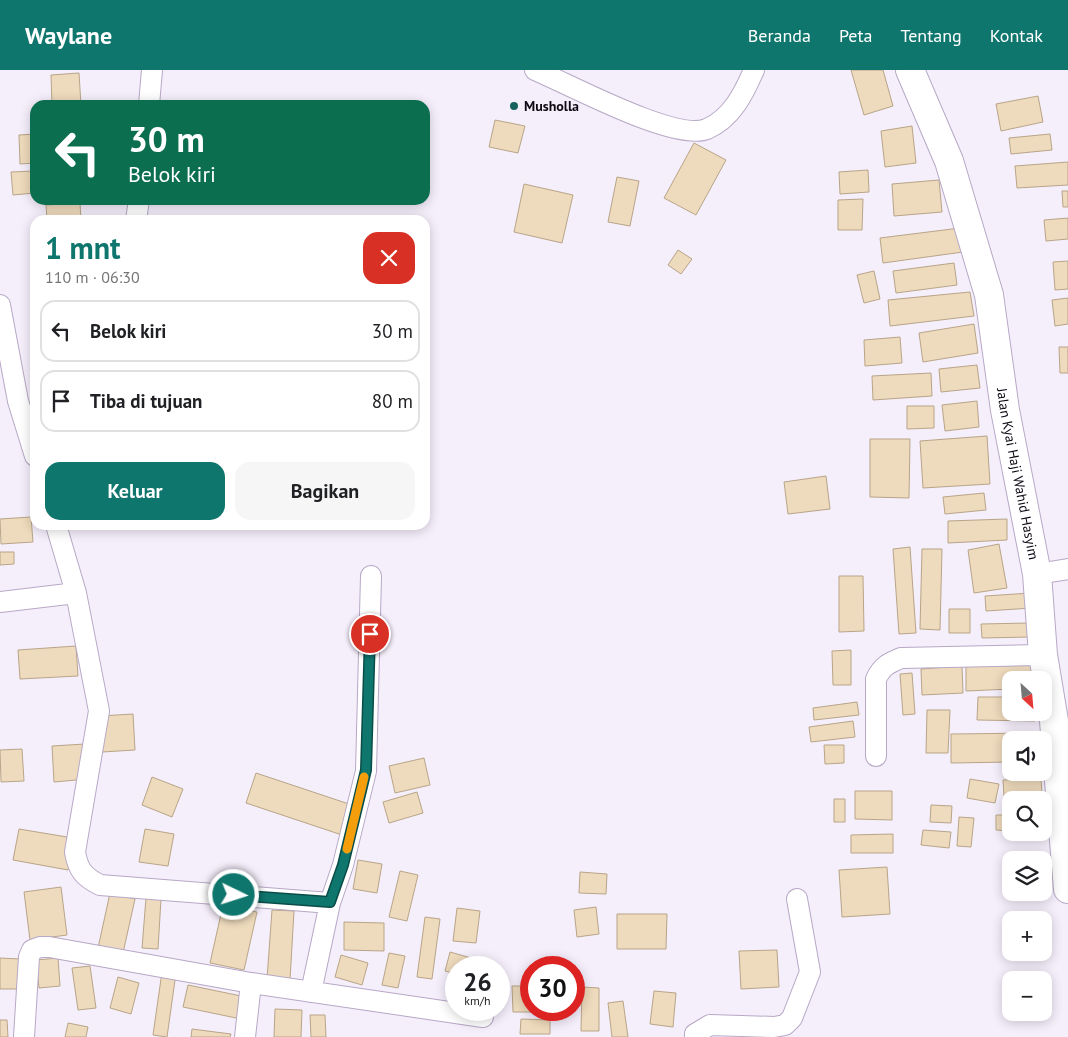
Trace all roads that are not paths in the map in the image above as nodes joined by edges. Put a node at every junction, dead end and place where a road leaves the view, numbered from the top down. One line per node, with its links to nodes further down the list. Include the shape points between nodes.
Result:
1 (152, 70): 5 (street)
2 (535, 70): 3 (street, via 624,111 682,130 695,131 707,129 730,112)
3 (754, 70)
4 (910, 70): 10 (highway, Jalan Kyai Haji Wahid Hasyim, via 949,160 989,295 1005,410)
5 (149, 100)
6 (0, 305): 7 (street, via 18,401)
7 (30, 438)
8 (57, 530): 12 (street)
9 (1068, 569): 10 (street)
10 (1037, 574): 14 (highway, Jalan Kyai Haji Wahid Hasyim)
11 (371, 576): 18 (street, via 366,770 343,865)
12 (76, 593): 13 (street); 18 (street, via 98,711 75,852 77,865 86,878 100,886)
13 (0, 602)
14 (1043, 655): 15 (street, via 901,658 888,664 876,679); 16 (highway, Jalan Kyai Haji Wahid Hasyim, via 1054,721)
15 (876, 756)
16 (1068, 889)
17 (797, 898): 24 (street, via 810,972 792,1018 785,1025 774,1028 710,1026 702,1028)
18 (330, 902): 20 (street)
19 (251, 983): 20 (street); 22 (street, via 40,947 32,950 29,957); 23 (street)
20 (311, 992): 21 (street)
21 (445, 1011)
22 (24, 1037)
23 (245, 1037)
24 (695, 1037)

